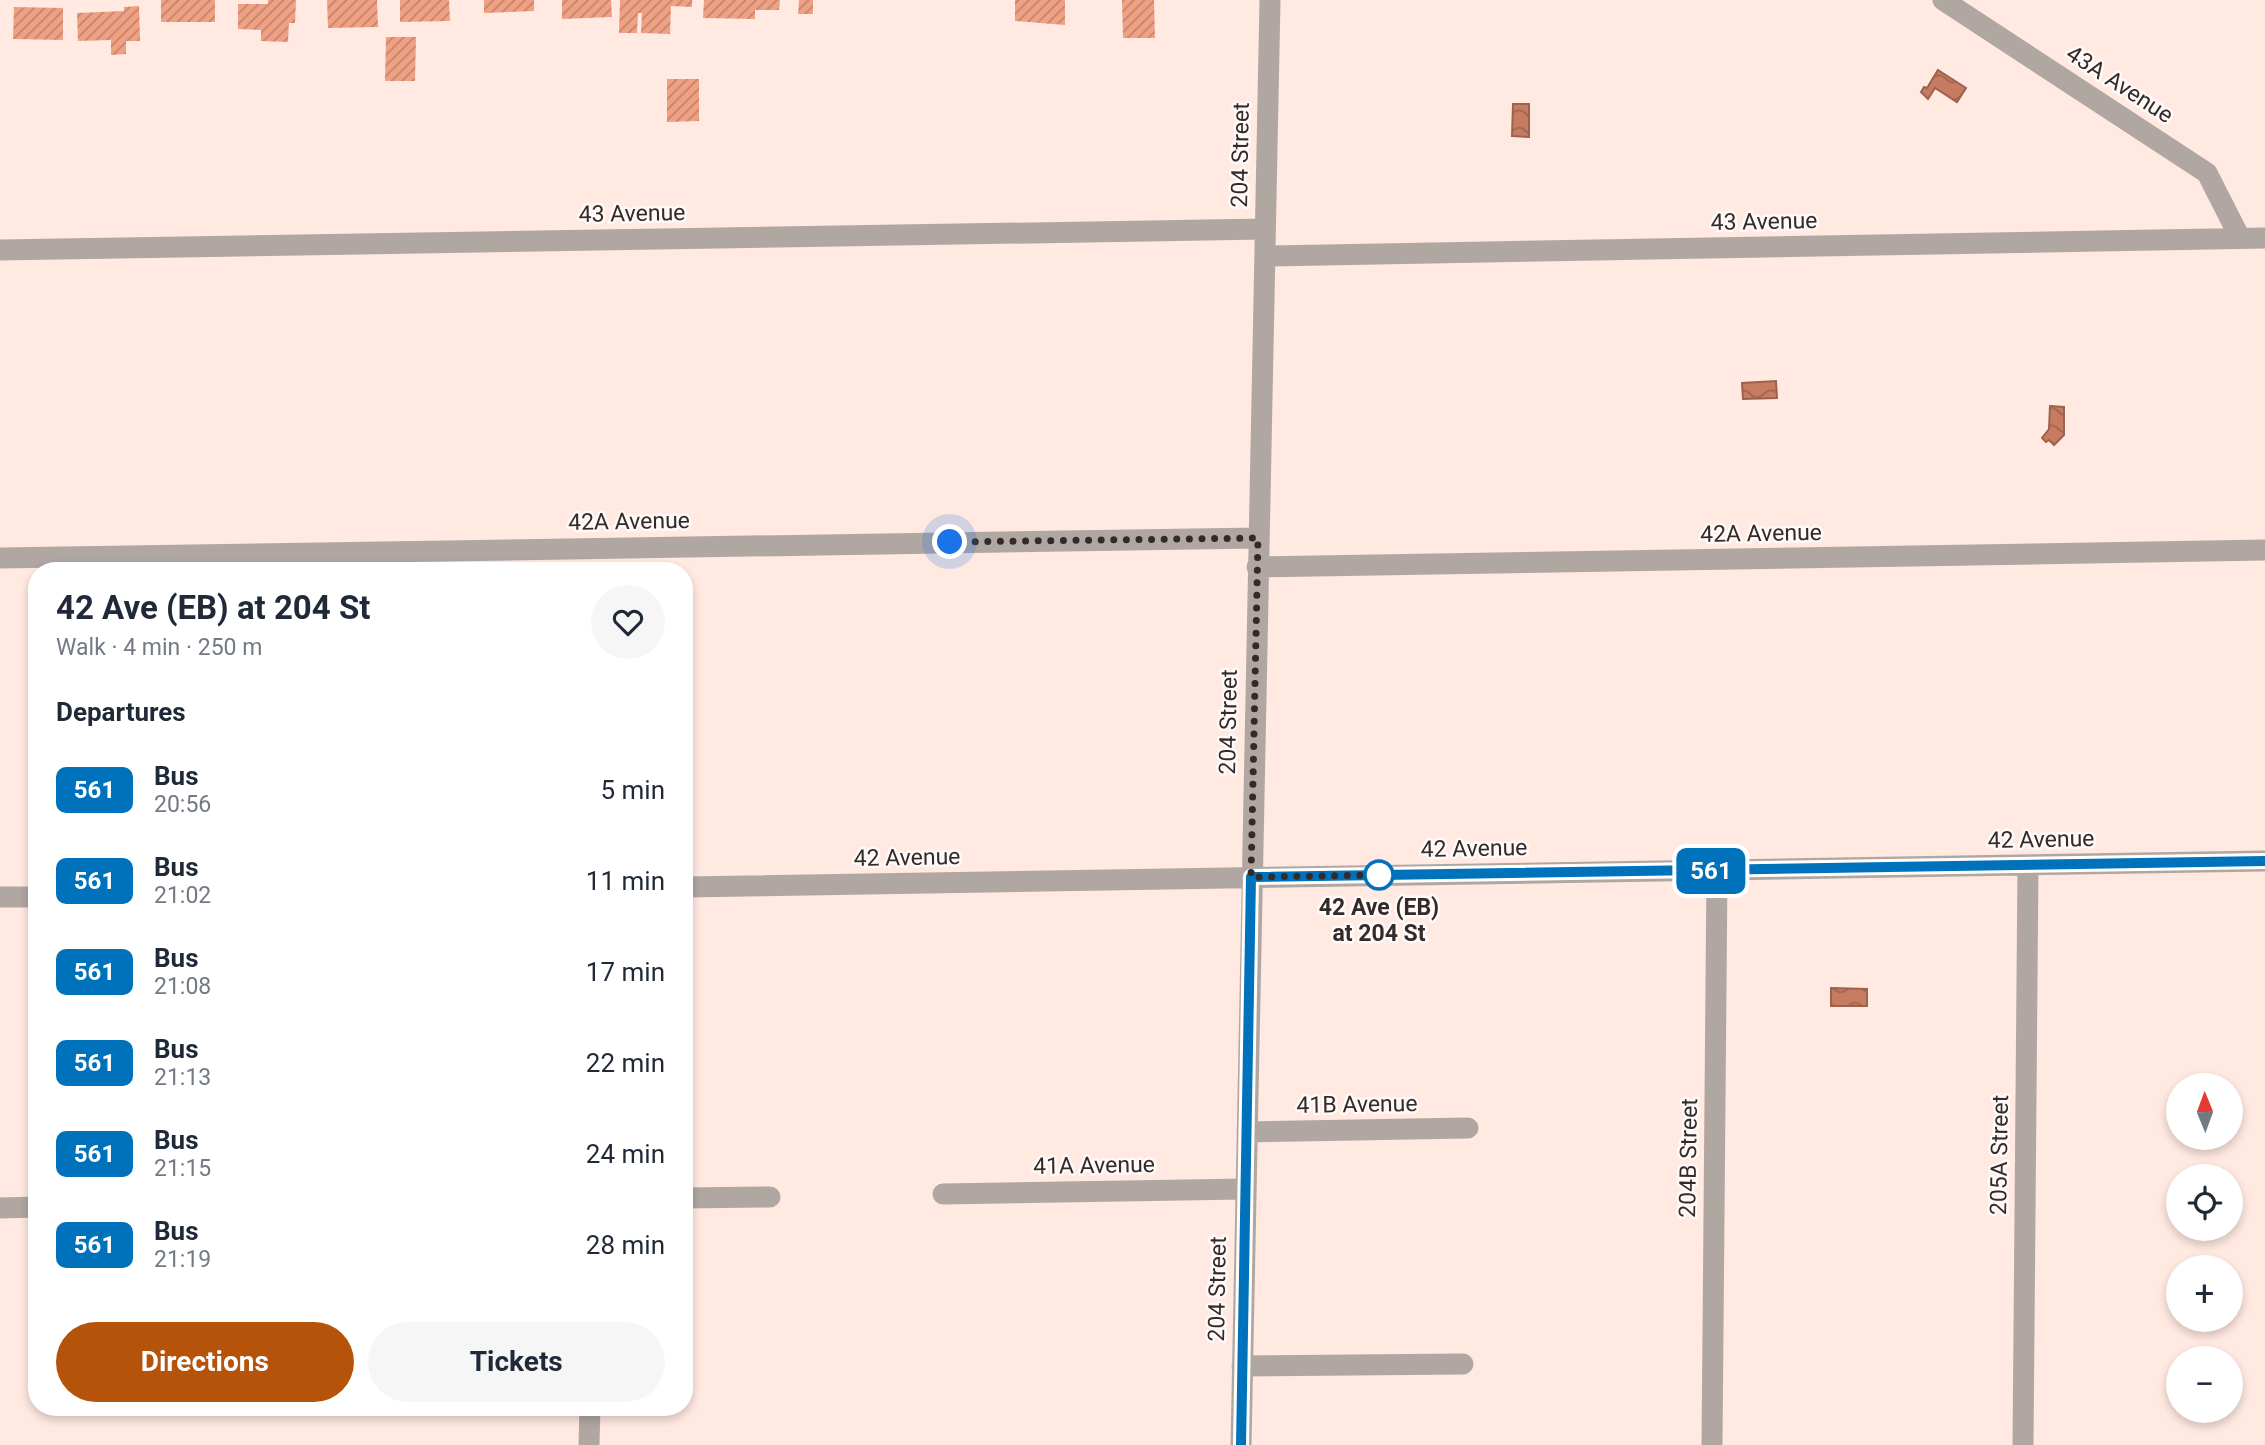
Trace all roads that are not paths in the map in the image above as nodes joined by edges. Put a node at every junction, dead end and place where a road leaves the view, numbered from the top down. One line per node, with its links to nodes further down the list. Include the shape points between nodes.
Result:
1 (1270, 0): 3 (street, 204 Street)
2 (1943, 0): 5 (street, 43A Avenue, via 2207,173)
3 (1265, 229): 6 (street, 43 Avenue); 7 (street, 204 Street)
4 (2265, 237): 5 (street, 43 Avenue)
5 (2240, 238): 7 (street, 43 Avenue)
6 (0, 250)
7 (1265, 256): 8 (street, 204 Street)
8 (1258, 538): 10 (street, 42A Avenue); 11 (street, 204 Street)
9 (2265, 550): 11 (street, 42A Avenue)
10 (0, 558)
11 (1257, 567): 15 (street, 204 Street)
12 (2265, 861): 13 (street, 42 Avenue)
13 (2028, 865): 14 (street, 42 Avenue); 33 (street, 205A Street)
14 (1717, 870): 15 (street, 42 Avenue); 32 (street, 204B Street)
15 (1251, 877): 16 (street, 42 Avenue); 20 (street, 204 Street)
16 (693, 887)
17 (0, 897): 18 (street)
18 (28, 897)
19 (1468, 1128): 20 (street, 41B Avenue)
20 (1247, 1132): 21 (street, 204 Street)
21 (1245, 1189): 22 (street, 41A Avenue); 28 (street, 204 Street)
22 (943, 1194)
23 (770, 1197): 24 (street)
24 (693, 1198)
25 (28, 1207): 26 (street)
26 (0, 1208)
27 (1463, 1364): 28 (street)
28 (1242, 1366): 31 (street, 204 Street)
29 (590, 1416): 30 (street)
30 (589, 1445)
31 (1241, 1445)
32 (1712, 1445)
33 (2022, 1445)

